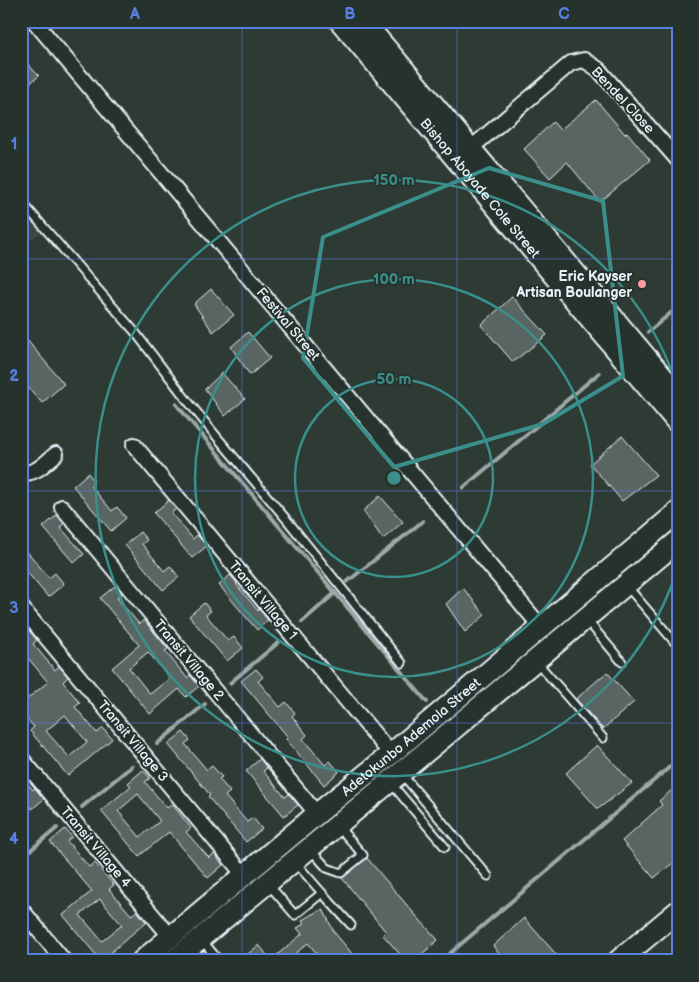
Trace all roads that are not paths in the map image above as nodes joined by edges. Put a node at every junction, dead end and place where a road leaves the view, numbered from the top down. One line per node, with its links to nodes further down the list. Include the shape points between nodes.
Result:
1 (34, 21): 17 (street, Festival Street)
2 (354, 24): 3 (main road, Bishop Aboyade Cole Street); 7 (main road, Bishop Aboyade Cole Street)
3 (470, 149): 4 (street, Bendel Close, via 570,63 584,60 598,69); 6 (main road, Bishop Aboyade Cole Street)
4 (678, 160)
5 (21, 201): 21 (lane, via 135,332)
6 (678, 395)
7 (678, 423)
8 (134, 445): 23 (street, Transit Village 1)
9 (56, 454): 10 (street, via 32,473)
10 (21, 472)
11 (62, 506): 26 (street, Transit Village 2)
12 (678, 512): 17 (main road, Adetokunbo Ademola Street)
13 (677, 542): 14 (main road, Adetokunbo Ademola Street)
14 (626, 585): 16 (main road, Adetokunbo Ademola Street); 18 (lane)
15 (21, 607): 30 (street, Transit Village 3)
16 (585, 619): 19 (main road, Adetokunbo Ademola Street); 20 (lane)
17 (541, 628): 23 (main road, Adetokunbo Ademola Street)
18 (678, 646)
19 (536, 660): 22 (lane); 25 (main road, Adetokunbo Ademola Street)
20 (622, 662)
21 (402, 663)
22 (603, 738)
23 (391, 754): 26 (main road, Adetokunbo Ademola Street)
24 (21, 758): 37 (street, Transit Village 4)
25 (395, 778): 27 (main road, Adetokunbo Ademola Street); 28 (lane); 31 (lane)
26 (317, 814): 30 (main road, Adetokunbo Ademola Street)
27 (338, 825): 29 (main road, Adetokunbo Ademola Street); 29 (lane, via 363,855 341,873)
28 (445, 847)
29 (302, 854): 32 (main road, Adetokunbo Ademola Street); 33 (lane)
30 (244, 875): 37 (main road, Adetokunbo Ademola Street)
31 (488, 876)
32 (268, 882): 33 (lane, via 295,915); 38 (main road, Adetokunbo Ademola Street)
33 (322, 893): 36 (lane)
34 (21, 910): 39 (street)
35 (678, 911): 43 (main road)
36 (351, 925)
37 (170, 936): 40 (main road, Adetokunbo Ademola Street)
38 (200, 938): 41 (main road, Adetokunbo Ademola Street); 42 (lane)
39 (64, 961)
40 (142, 961)
41 (173, 961)
42 (218, 961)
43 (618, 961)

